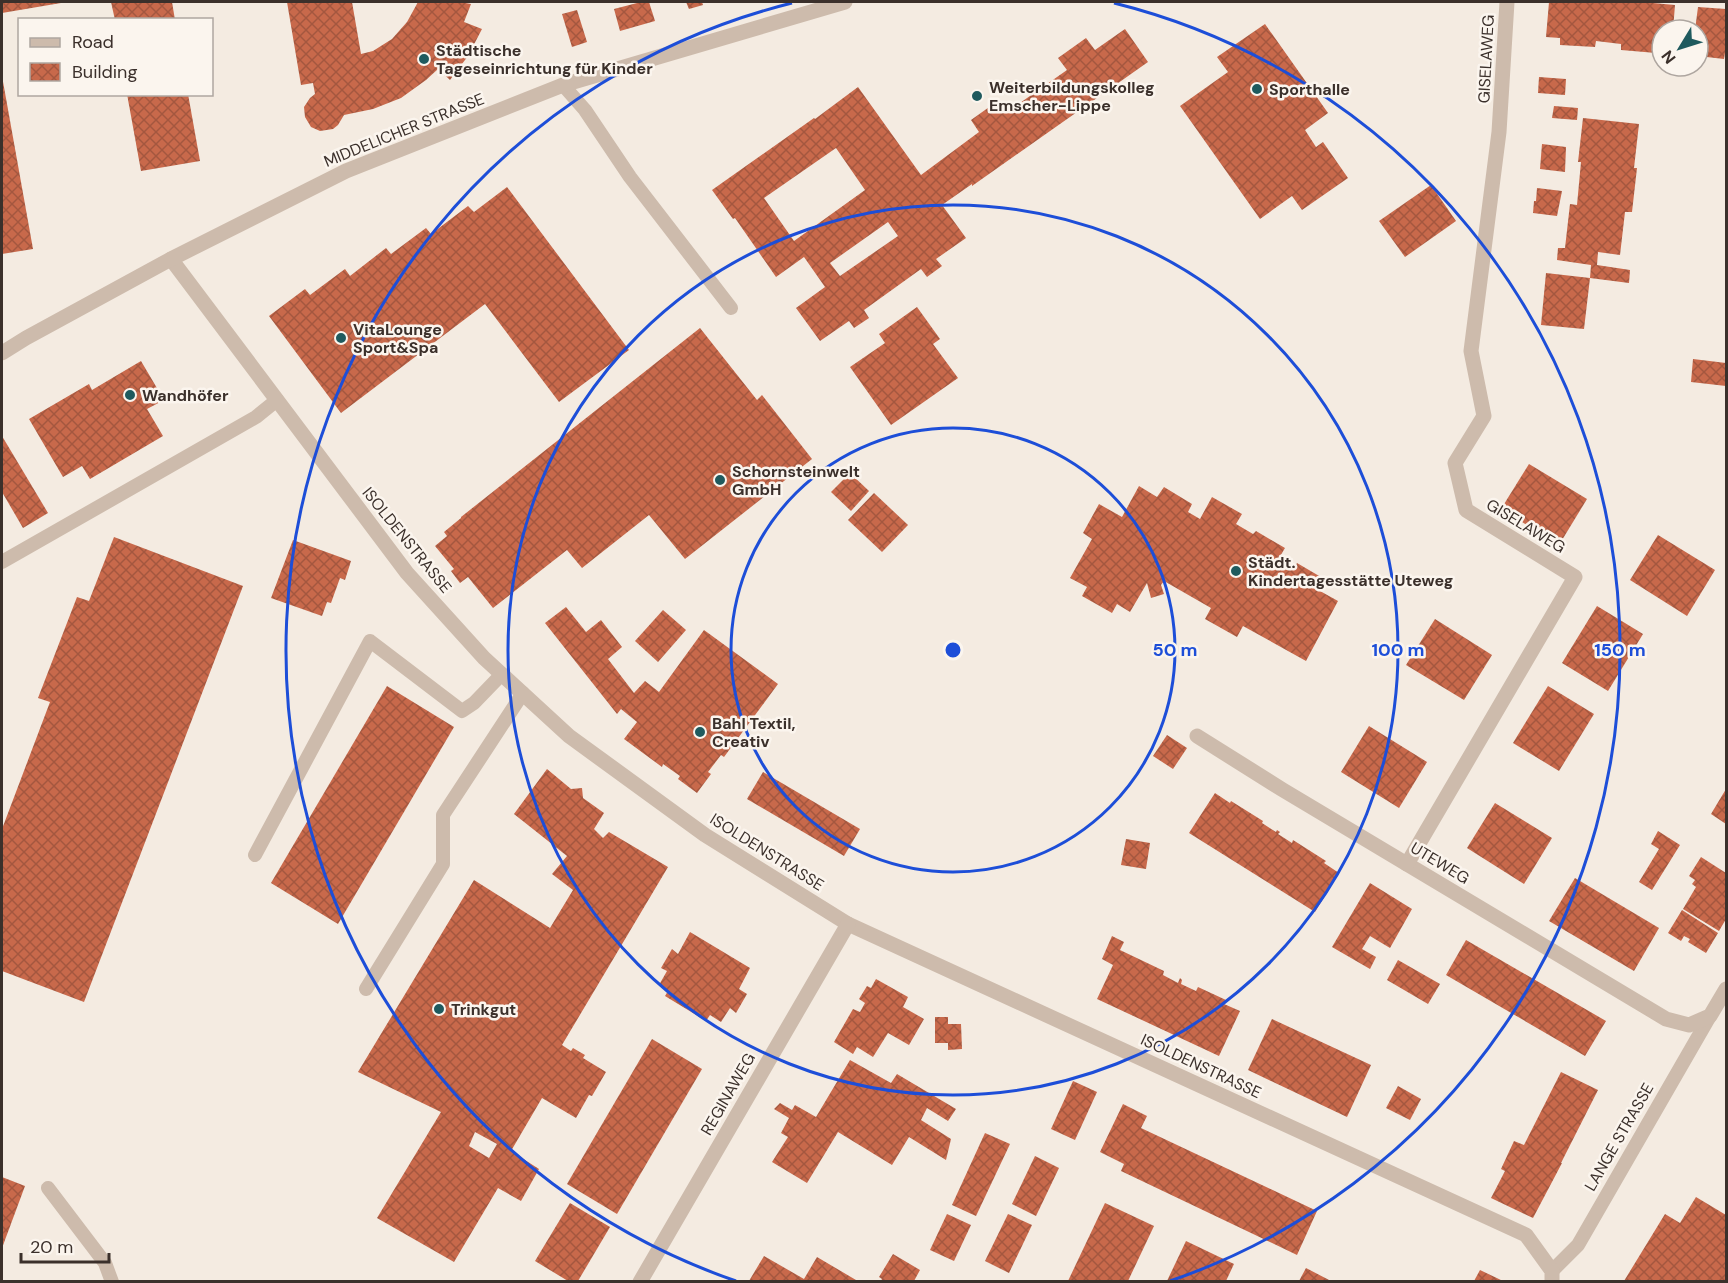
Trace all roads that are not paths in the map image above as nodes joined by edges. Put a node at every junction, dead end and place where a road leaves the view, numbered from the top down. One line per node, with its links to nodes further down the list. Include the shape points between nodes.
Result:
1 (846, 2): 3 (street, MIDDELICHER STRASSE)
2 (1507, 2): 13 (street, GISELAWEG, via 1499,132 1471,351 1484,416 1455,463 1466,510 1575,577)
3 (563, 85): 4 (street, MIDDELICHER STRASSE, via 346,171); 5 (lane)
4 (171, 259): 6 (street, MIDDELICHER STRASSE); 7 (street, ISOLDENSTRASSE)
5 (731, 308)
6 (2, 353)
7 (278, 400): 8 (lane, via 256,417); 9 (street, ISOLDENSTRASSE, via 407,573)
8 (2, 562)
9 (502, 674): 10 (street, ISOLDENSTRASSE); 12 (lane, via 462,711 370,641)
10 (523, 693): 14 (street, ISOLDENSTRASSE, via 569,736 705,835); 15 (lane, via 443,815 443,864)
11 (1197, 736): 13 (street, UTEWEG)
12 (255, 855)
13 (1407, 864): 17 (street, UTEWEG, via 1666,1019 1689,1025)
14 (848, 924): 19 (street, ISOLDENSTRASSE); 22 (street, REGINAWEG)
15 (366, 989)
16 (1726, 989): 17 (street, LANGE STRASSE)
17 (1710, 1016): 20 (lane, LANGE STRASSE, via 1578,1245)
18 (48, 1188): 21 (lane, via 105,1263)
19 (1527, 1235): 20 (street, LANGE STRASSE)
20 (1552, 1276)
21 (112, 1281)
22 (640, 1281)

